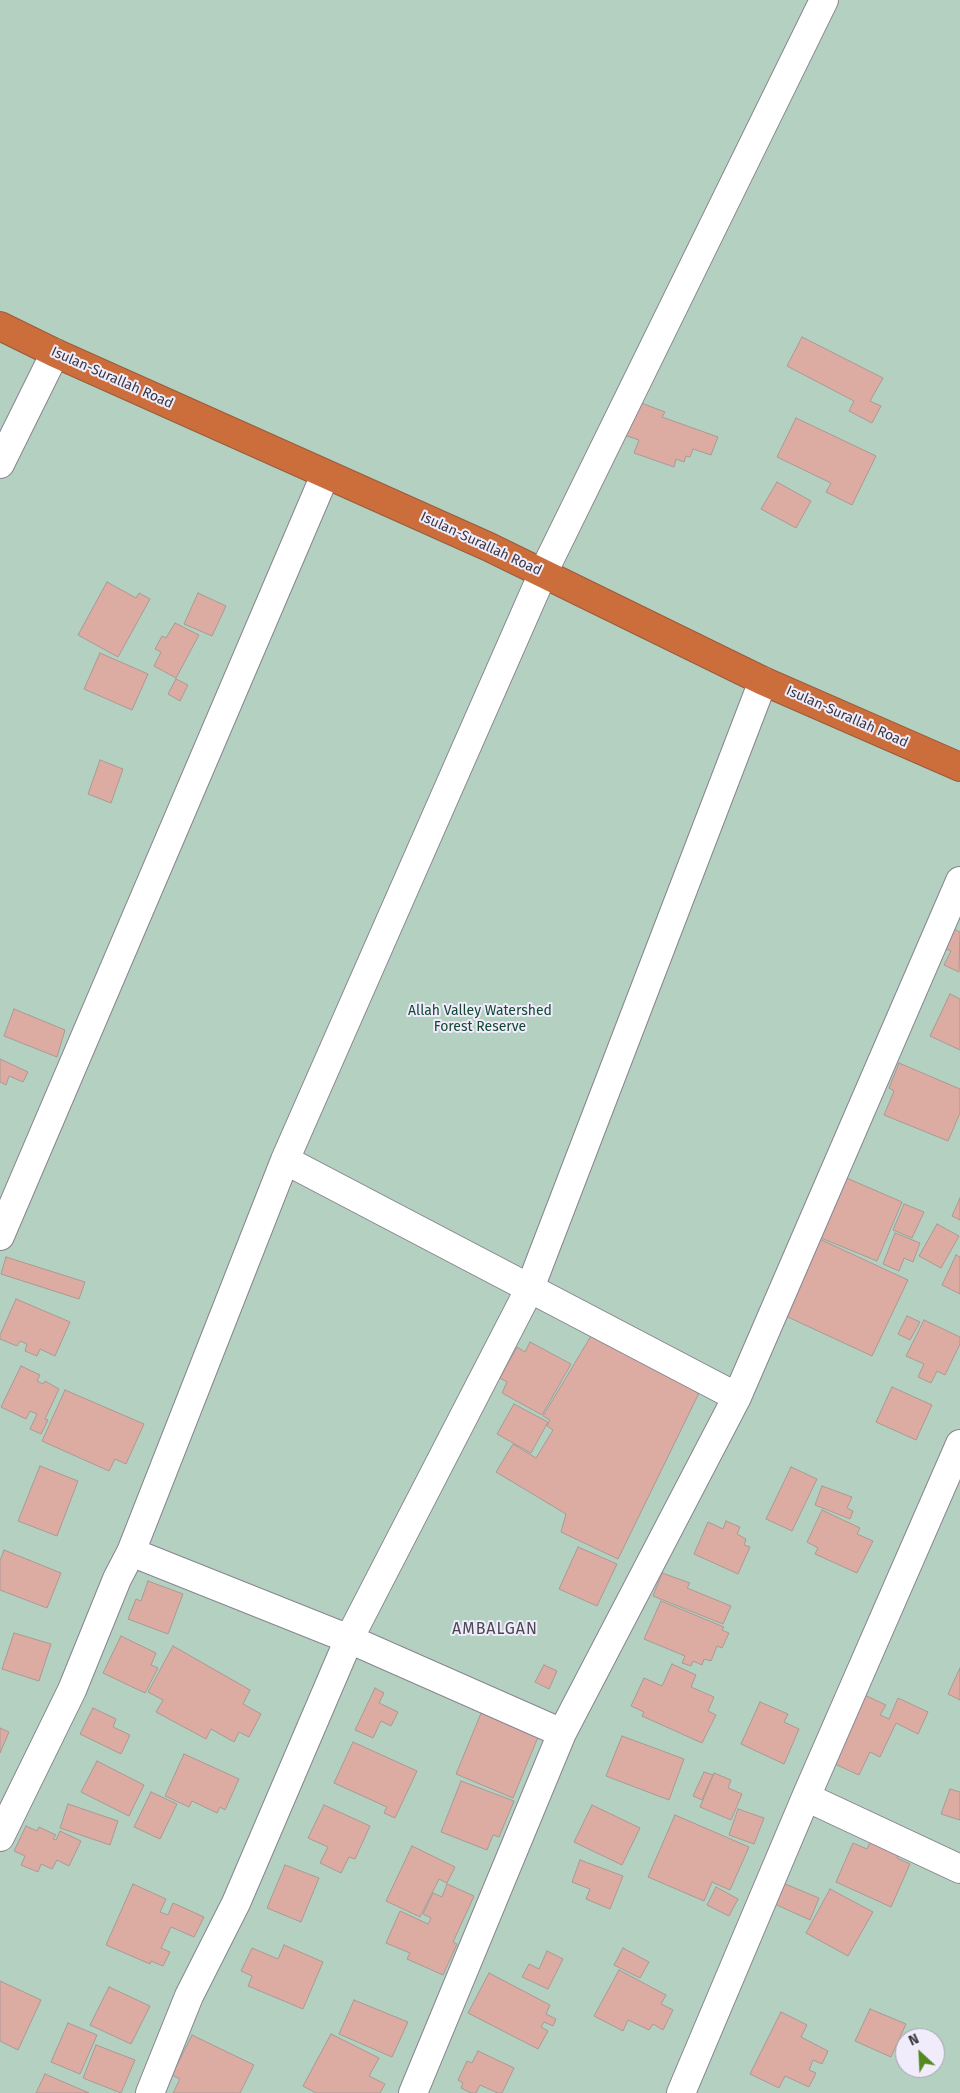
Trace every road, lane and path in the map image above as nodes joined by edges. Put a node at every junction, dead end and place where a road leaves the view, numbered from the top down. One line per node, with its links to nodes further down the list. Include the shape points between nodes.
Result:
1 (824, 0): 6 (street)
2 (0, 326): 3 (highway, Isulan-Surallah Road)
3 (55, 353): 4 (street); 5 (highway, Isulan-Surallah Road)
4 (0, 464)
5 (325, 475): 6 (highway, Isulan-Surallah Road); 11 (street)
6 (543, 573): 7 (highway, Isulan-Surallah Road); 10 (street)
7 (763, 681): 8 (highway, Isulan-Surallah Road); 12 (street)
8 (960, 767)
9 (960, 881): 13 (street)
10 (285, 1160): 12 (street); 15 (street)
11 (0, 1236)
12 (530, 1288): 13 (street); 16 (street)
13 (738, 1397): 17 (street)
14 (960, 1444): 18 (street)
15 (131, 1552): 16 (street); 19 (street, via 72,1690)
16 (349, 1640): 17 (street); 21 (street, via 236,1903 189,1996)
17 (562, 1733): 22 (street)
18 (806, 1797): 20 (street); 23 (street)
19 (0, 1837)
20 (960, 1869)
21 (150, 2093)
22 (414, 2093)
23 (681, 2093)

